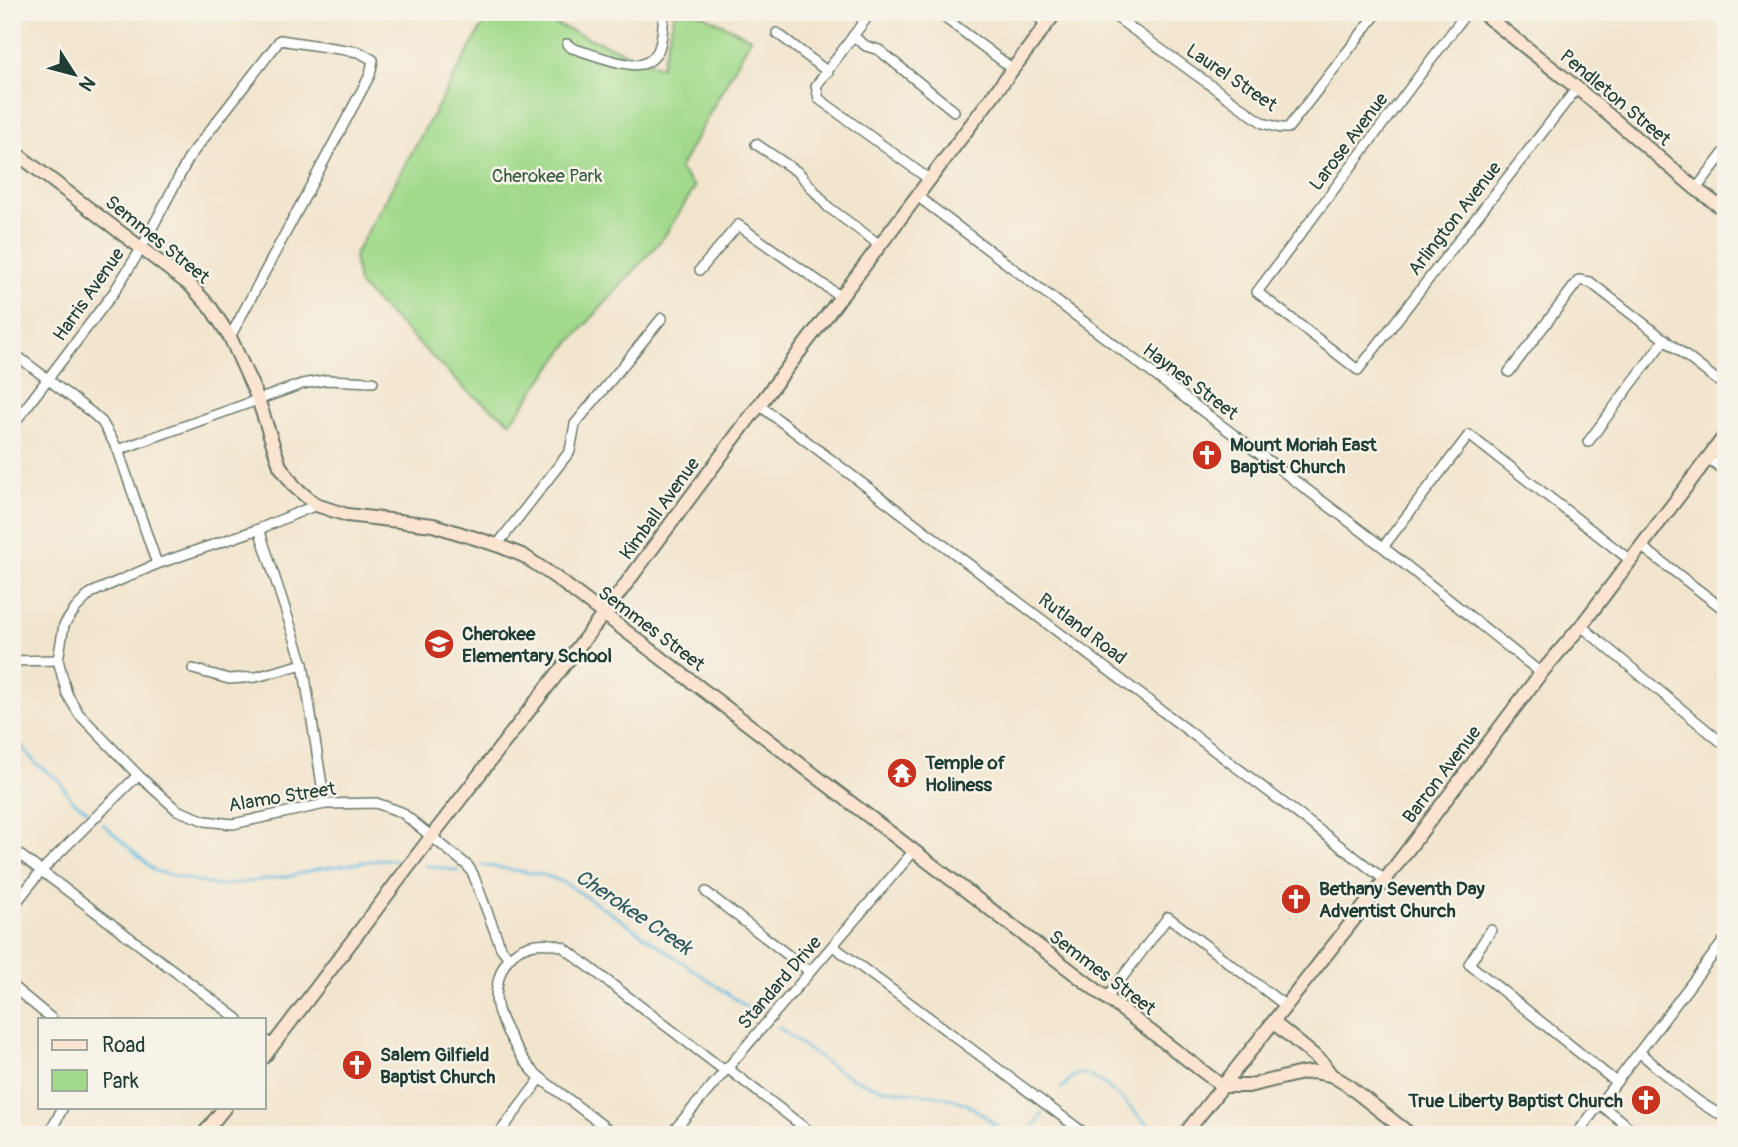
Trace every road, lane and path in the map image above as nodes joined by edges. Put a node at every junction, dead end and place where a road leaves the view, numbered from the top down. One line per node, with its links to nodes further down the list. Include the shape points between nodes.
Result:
1 (664, 12): 13 (street, via 661,44 642,64 615,61)
2 (870, 12): 12 (street)
3 (937, 12): 14 (street)
4 (1031, 12): 10 (street)
5 (1056, 12): 10 (main road, Kimball Avenue)
6 (1109, 12): 7 (street, Laurel Street, via 1263,123 1288,128)
7 (1378, 12)
8 (1467, 12): 33 (street, Larose Avenue, via 1258,292)
9 (1480, 12): 16 (main road, Pendleton Street)
10 (1047, 24): 14 (main road, Kimball Avenue)
11 (777, 33): 15 (street)
12 (853, 36): 15 (street); 17 (street, via 879,50)
13 (567, 44)
14 (1013, 69): 21 (main road, Kimball Avenue)
15 (828, 72): 21 (street, via 816,86 819,99)
16 (1577, 88): 22 (main road, Pendleton Street); 33 (street, Arlington Avenue)
17 (954, 111)
18 (755, 144): 25 (street, via 799,173 828,207)
19 (12, 150): 26 (main road, Semmes Street)
20 (1726, 150): 22 (street)
21 (930, 180): 23 (main road, Kimball Avenue)
22 (1696, 189): 24 (main road, Pendleton Street)
23 (917, 196): 25 (main road, Kimball Avenue); 50 (street, Haynes Street)
24 (1726, 211)
25 (880, 245): 28 (main road, Kimball Avenue)
26 (141, 249): 30 (main road, Semmes Street, via 191,286); 30 (street, Harris Avenue, via 190,156 280,40 359,52 373,60 370,75); 35 (street, Harris Avenue)
27 (700, 270): 28 (street, via 738,225)
28 (841, 297): 39 (main road, Kimball Avenue)
29 (662, 318): 48 (street, via 575,424 570,451)
30 (230, 337): 38 (main road, Semmes Street)
31 (1665, 339): 34 (street, via 1590,282 1579,280); 37 (street); 42 (street)
32 (12, 352): 35 (street)
33 (1358, 370)
34 (1509, 372)
35 (48, 379): 40 (street, Harris Avenue); 43 (street, via 102,422)
36 (373, 382): 38 (street, via 326,380)
37 (1726, 387)
38 (258, 399): 43 (street); 46 (main road, Semmes Street, via 280,466)
39 (759, 405): 54 (main road, Kimball Avenue); 68 (street, Rutland Road)
40 (12, 426)
41 (1726, 433): 44 (main road, Barron Avenue)
42 (1588, 442)
43 (118, 450): 52 (street)
44 (1707, 457): 45 (street); 49 (main road, Barron Avenue)
45 (1726, 471)
46 (316, 505): 47 (street); 48 (main road, Semmes Street, via 347,515 433,525)
47 (259, 528): 52 (street); 58 (street)
48 (497, 545): 54 (main road, Semmes Street, via 535,562)
49 (1641, 546): 51 (main road, Barron Avenue); 53 (street)
50 (1383, 547): 51 (street, via 1469,435); 60 (street, Haynes Street)
51 (1630, 560): 55 (main road, Barron Avenue)
52 (158, 564): 56 (street, via 91,593 64,625)
53 (1726, 611)
54 (603, 615): 64 (main road, Kimball Avenue); 66 (main road, Semmes Street)
55 (1581, 626): 60 (main road, Barron Avenue); 61 (street)
56 (58, 660): 57 (street); 62 (street, Alamo Street, via 66,694 79,714)
57 (12, 661)
58 (303, 664): 59 (street, via 229,679); 63 (street)
59 (193, 669)
60 (1541, 673): 68 (main road, Barron Avenue)
61 (1726, 746)
62 (138, 775): 63 (street, Alamo Street, via 177,810 205,821 233,824); 67 (street)
63 (325, 804): 64 (street, Alamo Street, via 376,803 401,812)
64 (431, 837): 74 (street, Alamo Street, via 468,866); 82 (main road, Kimball Avenue)
65 (12, 849): 67 (street)
66 (913, 852): 73 (street, Standard Drive); 77 (main road, Semmes Street)
67 (41, 871): 70 (street); 80 (street)
68 (1385, 880): 78 (main road, Barron Avenue)
69 (706, 892): 75 (street)
70 (12, 908)
71 (1492, 930): 87 (street, via 1469,964)
72 (1726, 939): 83 (street)
73 (833, 946): 75 (street, Standard Drive); 99 (street)
74 (509, 958): 84 (street, via 526,946 563,947); 86 (street, via 496,990 497,1005 520,1053)
75 (810, 972): 84 (street, Standard Drive)
76 (12, 986): 79 (street)
77 (1107, 999): 78 (street, via 1168,917); 88 (main road, Semmes Street)
78 (1286, 1006): 81 (main road, Barron Avenue)
79 (51, 1018)
80 (237, 1018)
81 (1274, 1023): 85 (main road, via 1322,1062); 88 (main road, Barron Avenue)
82 (269, 1043)
83 (1639, 1052): 87 (street); 92 (street, via 1703,1104)
84 (726, 1069): 97 (street, Standard Drive); 98 (street)
85 (1331, 1075): 88 (main road, via 1302,1073 1248,1086); 101 (main road)
86 (541, 1078): 95 (street); 96 (street)
87 (1616, 1082): 89 (street)
88 (1222, 1086): 100 (main road, Barron Avenue)
89 (1600, 1104): 102 (street); 103 (street)
90 (62, 1108): 93 (street)
91 (224, 1108): 94 (main road)
92 (1726, 1116)
93 (46, 1135)
94 (203, 1135)
95 (498, 1135)
96 (615, 1135)
97 (670, 1135)
98 (814, 1135)
99 (1087, 1135)
100 (1185, 1135)
101 (1410, 1135)
102 (1576, 1135)
103 (1638, 1135)

